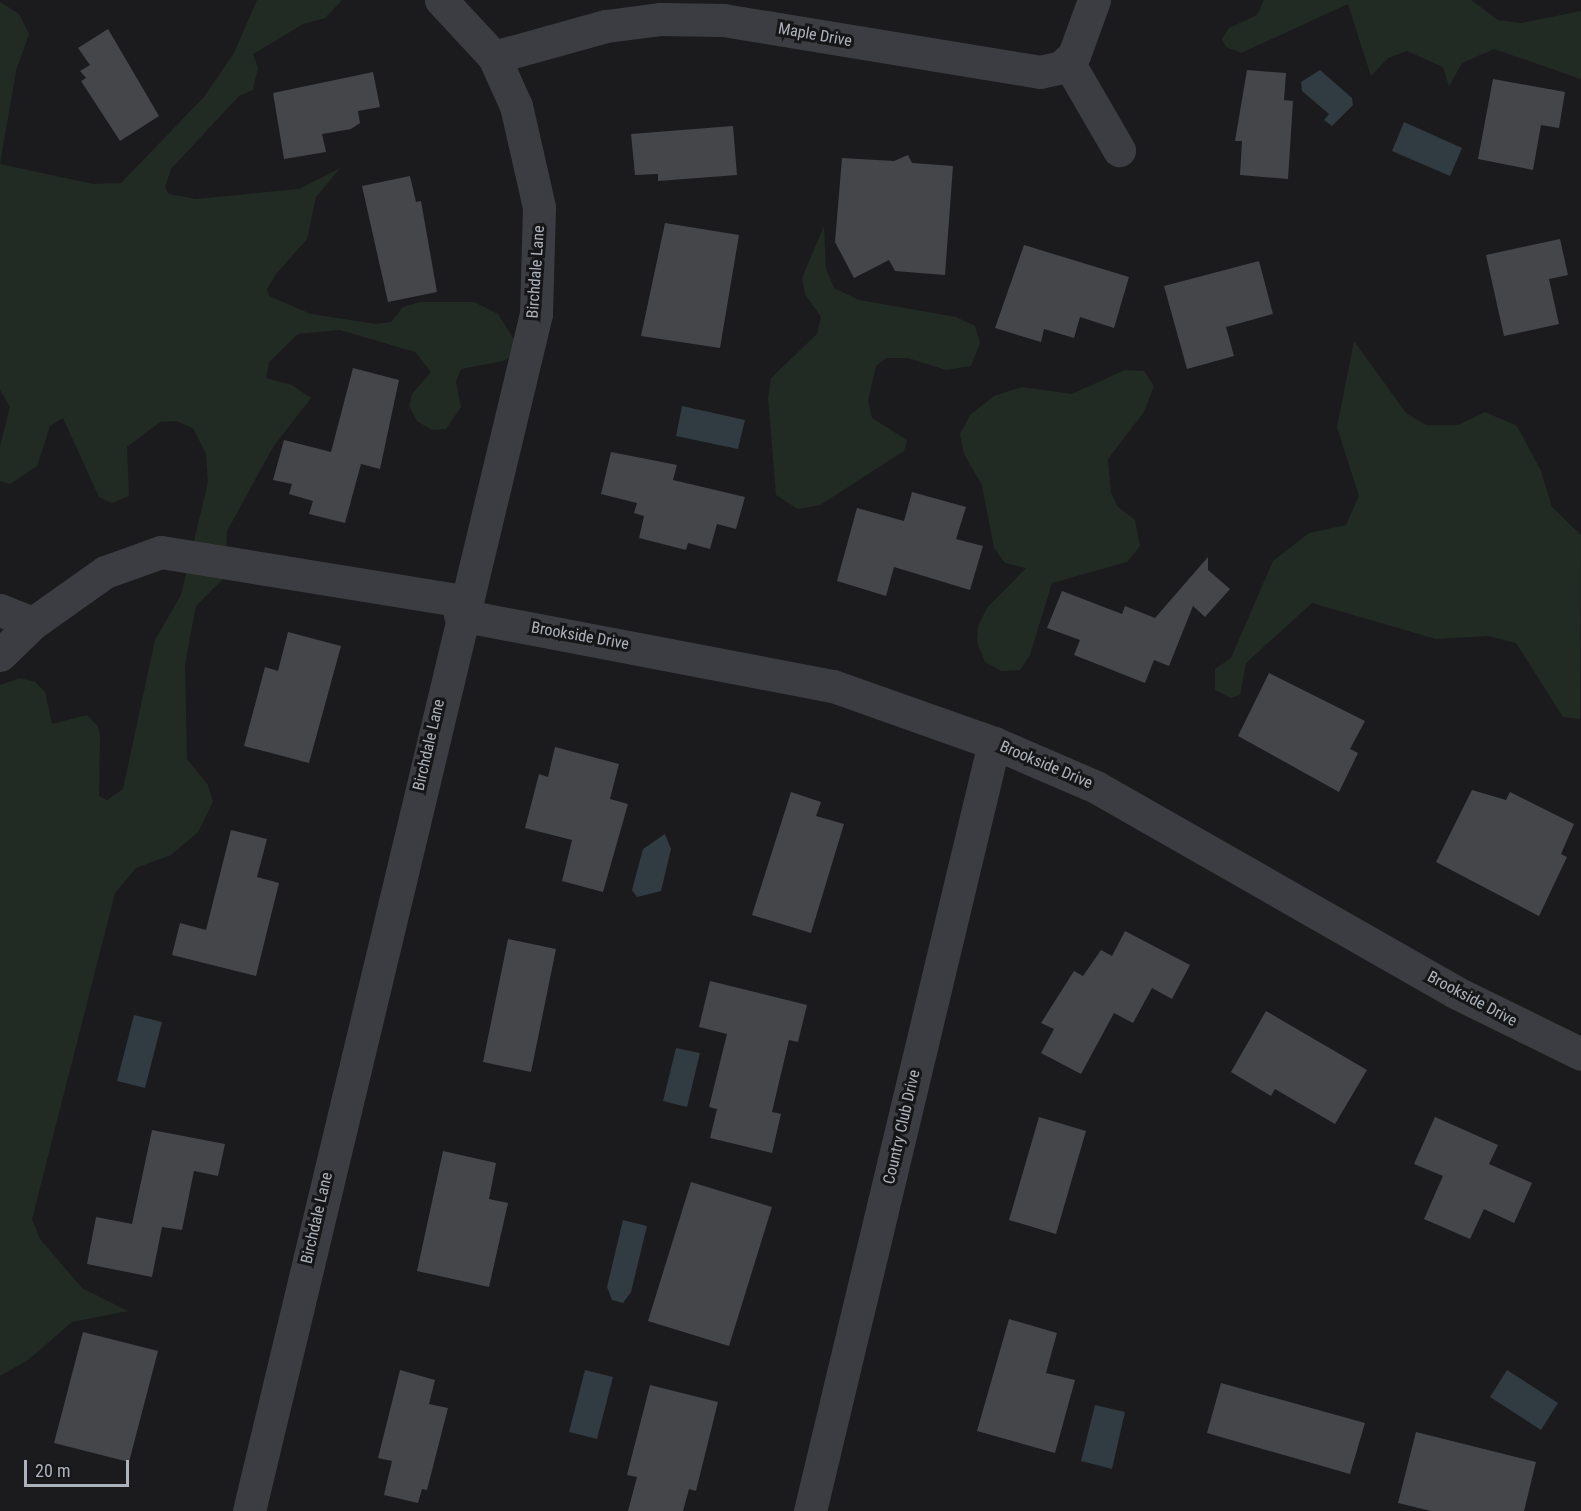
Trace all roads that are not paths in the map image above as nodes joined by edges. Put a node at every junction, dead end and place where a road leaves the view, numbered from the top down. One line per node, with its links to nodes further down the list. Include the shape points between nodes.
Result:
1 (441, 0): 3 (street, Birchdale Lane)
2 (1094, 0): 4 (street, via 1085,36)
3 (494, 57): 4 (street, Maple Drive, via 606,26 660,19 723,20 1028,71); 6 (street, Birchdale Lane, via 531,160 540,258 536,314)
4 (1068, 62): 5 (street)
5 (1119, 150)
6 (461, 608): 8 (street, Brookside Drive, via 161,552 105,572); 10 (street, Brookside Drive, via 822,683); 12 (street, Birchdale Lane)
7 (0, 610): 8 (street)
8 (33, 623): 9 (street, Brookside Drive)
9 (0, 655)
10 (994, 743): 11 (street, Brookside Drive, via 1096,786 1455,992); 13 (street, Country Club Drive)
11 (1581, 1054)
12 (249, 1511)
13 (810, 1511)

